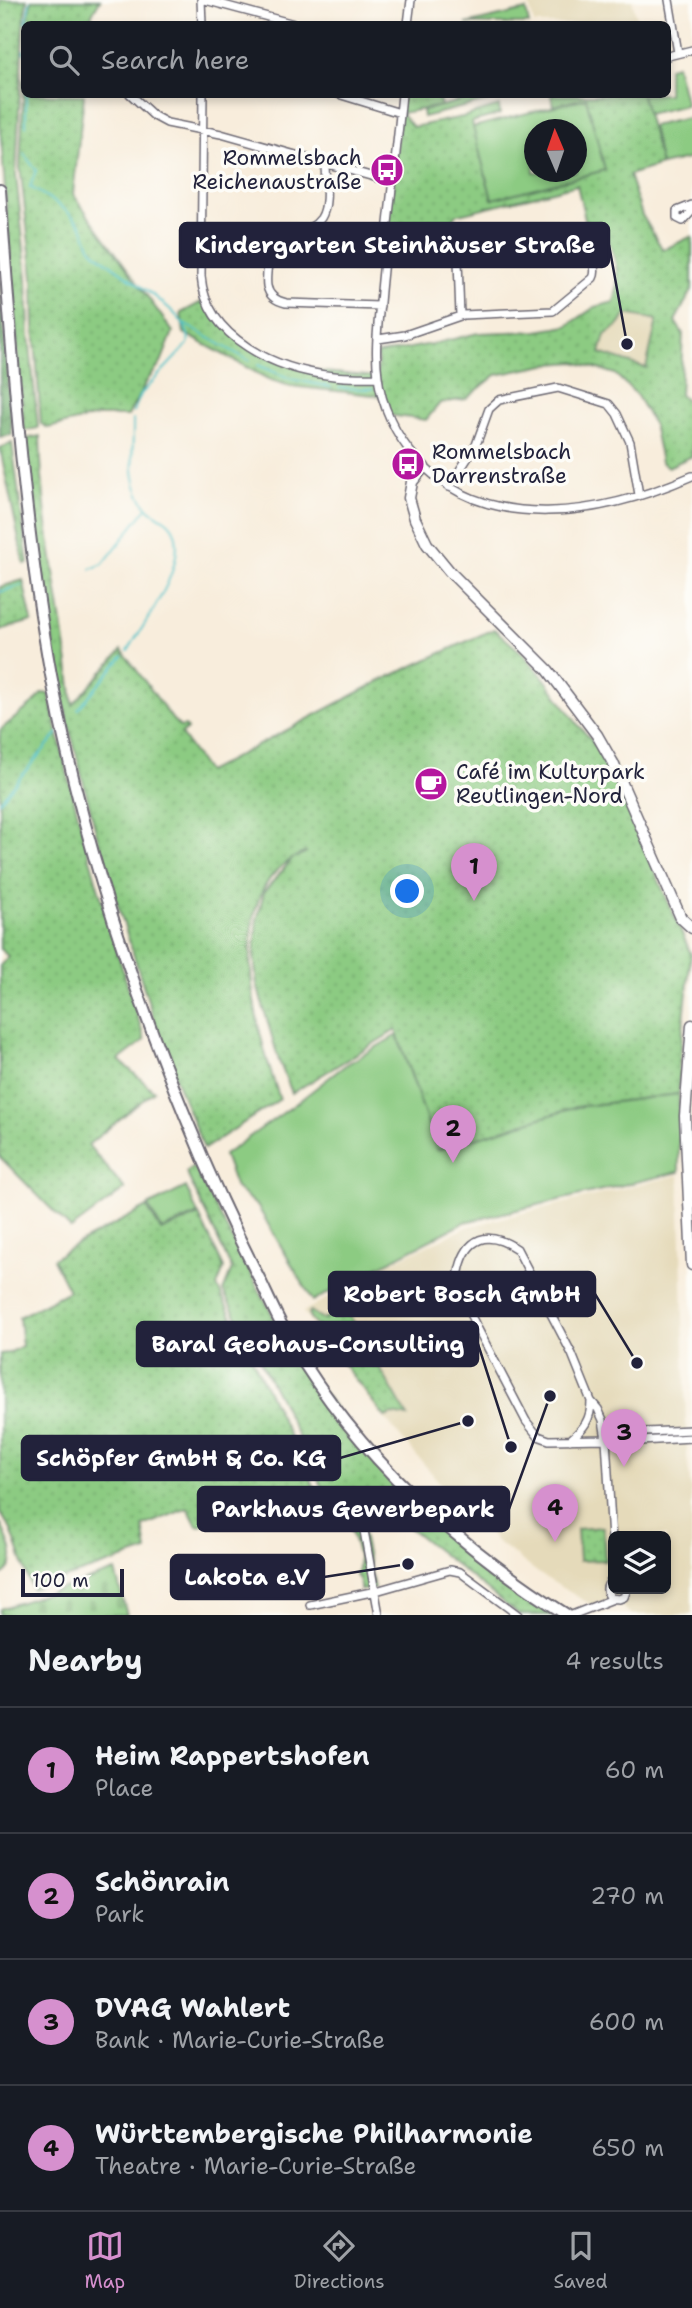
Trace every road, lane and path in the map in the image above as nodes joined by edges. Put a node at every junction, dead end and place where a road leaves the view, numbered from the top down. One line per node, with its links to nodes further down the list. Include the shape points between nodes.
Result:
1 (203, 0): 4 (street); 5 (street)
2 (411, 0): 6 (street)
3 (669, 0): 8 (street)
4 (202, 21)
5 (283, 21)
6 (408, 21)
7 (692, 50): 8 (street)
8 (678, 53): 9 (street)
9 (671, 55)
10 (135, 98): 15 (street, via 162,121)
11 (203, 98): 15 (street)
12 (351, 98): 14 (street)
13 (402, 98): 14 (street)
14 (400, 113): 17 (street)
15 (202, 130): 16 (street); 24 (street, via 201,276 214,318 239,341 296,368 334,376)
16 (326, 164): 17 (street); 21 (street, via 323,215 314,225 273,246 269,292 286,303)
17 (392, 182): 21 (street)
18 (0, 190): 46 (main road, via 22,475 51,675 75,785 114,925 157,1048 236,1233 291,1342 338,1409 420,1505 501,1571)
19 (692, 205): 20 (street, via 677,211 678,220 686,220)
20 (692, 211)
21 (380, 306): 23 (street)
22 (460, 316): 22 (street, via 545,312 562,306 596,274 595,266 569,229 463,254 458,260); 23 (street)
23 (378, 339): 24 (street)
24 (378, 377): 25 (street, via 394,426)
25 (424, 467): 27 (street); 29 (street, via 412,482 409,498 427,544 543,664 597,736)
26 (692, 475): 28 (street)
27 (449, 488): 28 (street, via 490,504 537,511 576,510); 28 (street, via 476,445 491,405 558,388 600,400 615,410 629,442)
28 (639, 495)
29 (681, 918): 30 (street); 31 (street)
30 (692, 922)
31 (692, 928)
32 (692, 1025): 33 (street, via 685,1131)
33 (692, 1265)
34 (591, 1401): 37 (street, via 603,1420); 38 (street, via 589,1420); 38 (street, via 517,1249 495,1239 469,1246 458,1270 457,1289 526,1421 538,1436)
35 (692, 1430): 37 (street, via 622,1433)
36 (692, 1438): 37 (street)
37 (606, 1439): 38 (street); 40 (street)
38 (569, 1440)
39 (233, 1525): 41 (street, via 351,1511 363,1525)
40 (611, 1531)
41 (376, 1591): 45 (street); 47 (street); 48 (street, via 450,1570 460,1572)
42 (609, 1594): 44 (street)
43 (625, 1594): 44 (street)
44 (613, 1599): 46 (street)
45 (310, 1605)
46 (566, 1613)
47 (379, 1615)
48 (518, 1615)

